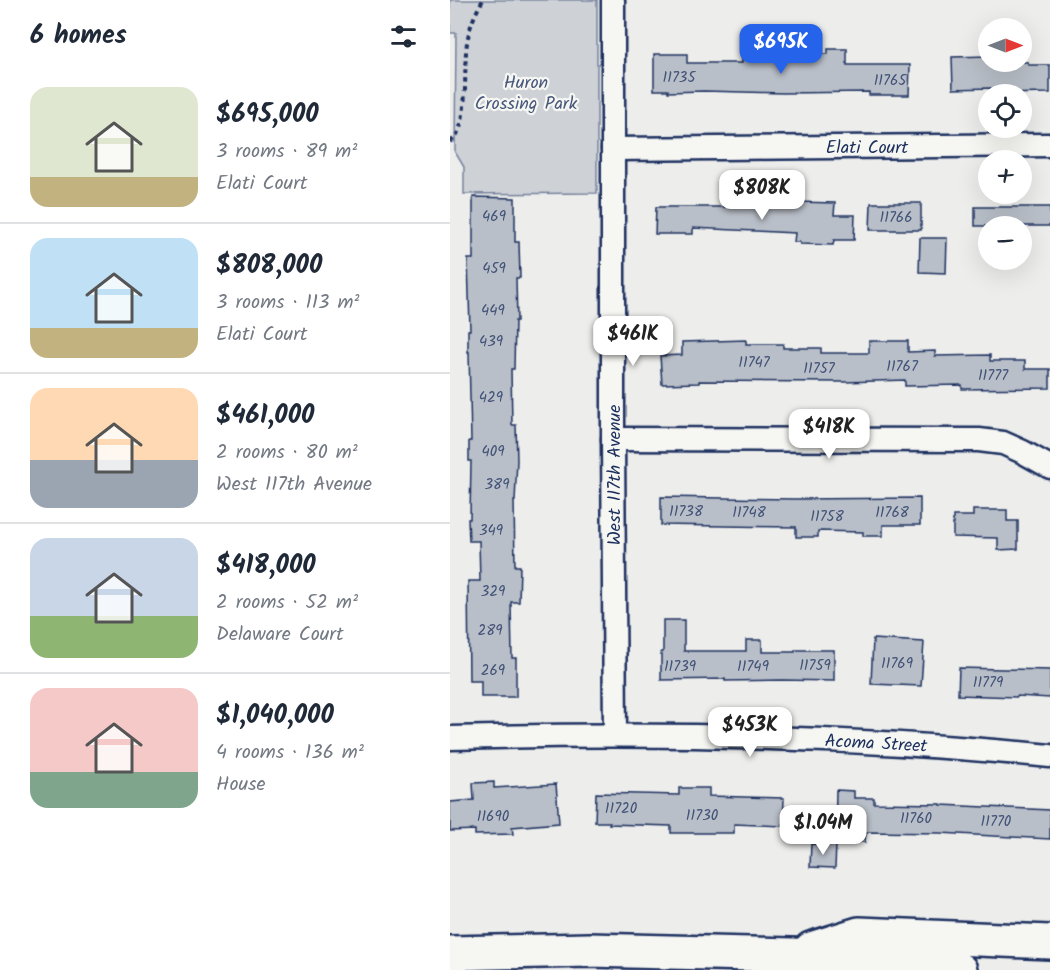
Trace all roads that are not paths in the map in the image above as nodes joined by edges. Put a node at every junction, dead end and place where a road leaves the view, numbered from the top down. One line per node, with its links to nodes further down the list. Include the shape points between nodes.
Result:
1 (613, 0): 3 (street, West 117th Avenue)
2 (1050, 146): 3 (street, Elati Court)
3 (613, 149): 4 (street, West 117th Avenue)
4 (613, 439): 5 (street, via 979,440 1003,443); 6 (street, West 117th Avenue)
5 (1050, 467)
6 (615, 735): 7 (street, Acoma Street); 8 (street, Acoma Street, via 819,740)
7 (450, 738)
8 (1050, 756)
9 (1050, 942): 11 (highway, via 859,934)
10 (450, 953): 11 (highway, via 589,950)
11 (792, 955): 12 (highway, via 887,960)
12 (960, 970)

